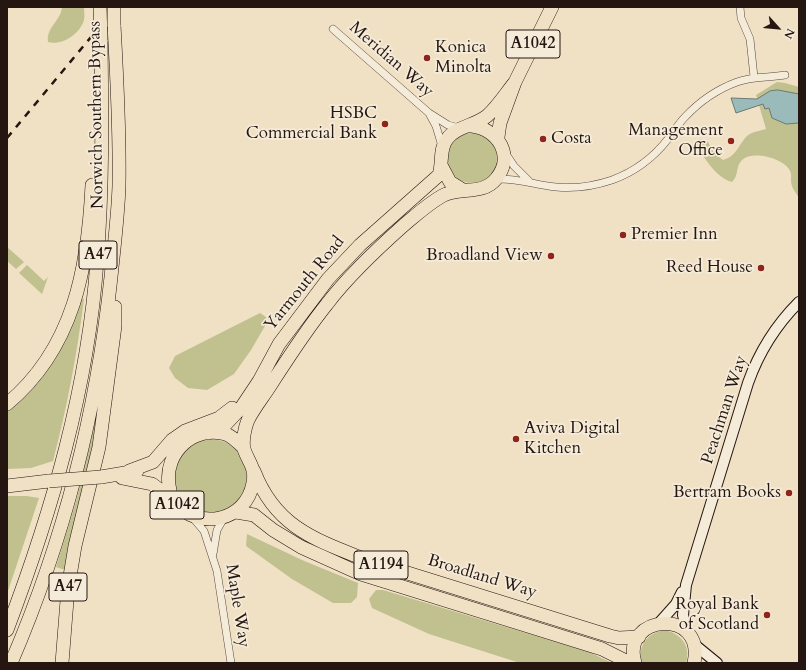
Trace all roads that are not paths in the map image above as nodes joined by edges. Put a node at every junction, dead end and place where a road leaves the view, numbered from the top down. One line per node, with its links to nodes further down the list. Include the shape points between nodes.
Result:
1 (100, 7): 8 (highway, Norwich Southern Bypass / A47, bridge)
2 (114, 7): 19 (highway, Norwich Southern Bypass / A47, bridge, via 119,103 119,187)
3 (552, 7): 9 (highway, A1042)
4 (740, 7): 7 (street, via 741,18 750,39)
5 (333, 29): 10 (street, Meridian Way)
6 (785, 76): 7 (street)
7 (754, 77): 17 (street, via 728,86 702,102 684,118 654,155 636,169 614,179 576,188 555,187)
8 (102, 80): 22 (highway, A47, via 94,138 89,230 76,299 69,320 50,355 34,378); 37 (highway, Norwich Southern Bypass / A47, via 97,261 88,341 54,494)
9 (515, 82): 11 (highway, A1042, via 487,116); 12 (highway, A1042, via 500,123)
10 (429, 113): 11 (street, Meridian Way, via 448,125); 13 (street, Meridian Way, via 436,126)
11 (466, 127): 12 (highway, via 486,129); 13 (highway, via 446,139)
12 (498, 137): 14 (highway)
13 (442, 148): 15 (highway)
14 (503, 150): 16 (highway, via 504,163); 17 (street, via 514,166)
15 (442, 167): 18 (highway, via 450,182); 21 (highway, Yarmouth Road / A1042, via 430,185 360,245 328,279)
16 (496, 179): 17 (street); 18 (highway, Yarmouth Road, via 479,190)
17 (530, 181)
18 (463, 190): 24 (highway, Yarmouth Road / A1042, via 441,196 413,217 368,258 329,301 253,411 245,430)
19 (114, 251): 36 (highway, A47, via 115,326 105,410 100,447 74,553); 41 (highway, Norwich Southern Bypass / A47, via 102,351 82,453 53,550)
20 (799, 302): 34 (street, Peachman Way, via 776,328 752,373)
21 (279, 344): 23 (highway, Yarmouth Road / A1042, via 241,408 224,425); 26 (highway, via 228,412 185,431 172,440 153,462)
22 (7, 404)
23 (209, 433): 24 (highway, Yarmouth Road / A1042, via 228,435); 25 (highway, Yarmouth Road / A1042, via 187,440 175,451)
24 (244, 448): 27 (highway, Yarmouth Road / A1042)
25 (171, 460): 26 (highway, Yarmouth Road / A1042, via 153,470); 30 (highway, Yarmouth Road / A1042, via 168,477)
26 (129, 471): 28 (highway, Yarmouth Road / A1042)
27 (254, 471): 31 (highway, via 250,494); 39 (highway, Broadland Way / A1194, via 267,499 282,517 340,550 610,636)
28 (109, 476): 29 (highway, Yarmouth Road / A1042, bridge); 30 (highway, Yarmouth Road / A1042, via 145,481 158,487)
29 (10, 484)
30 (172, 499): 32 (highway, Yarmouth Road / A1042)
31 (230, 515): 32 (highway, Yarmouth Road / A1042, via 213,520); 33 (street, Maple Way, via 217,530); 45 (highway, Broadland Way / A1194, via 254,515 301,547 354,571 596,646)
32 (192, 516): 33 (street, Maple Way, via 201,525)
33 (213, 554): 44 (street, Maple Way)
34 (686, 585): 35 (street, Peachman Way, via 676,604); 38 (street, Peachman Way, via 682,615)
35 (659, 623): 38 (highway, via 674,624); 39 (highway, via 648,628)
36 (65, 628): 42 (highway, A47); 43 (highway, A47)
37 (7, 630)
38 (687, 632): 40 (highway)
39 (639, 637): 46 (highway, via 634,651)
40 (694, 645): 47 (highway); 48 (street)
41 (11, 663)
42 (62, 663)
43 (66, 663)
44 (231, 663)
45 (630, 663)
46 (635, 663)
47 (694, 663)
48 (717, 663)

